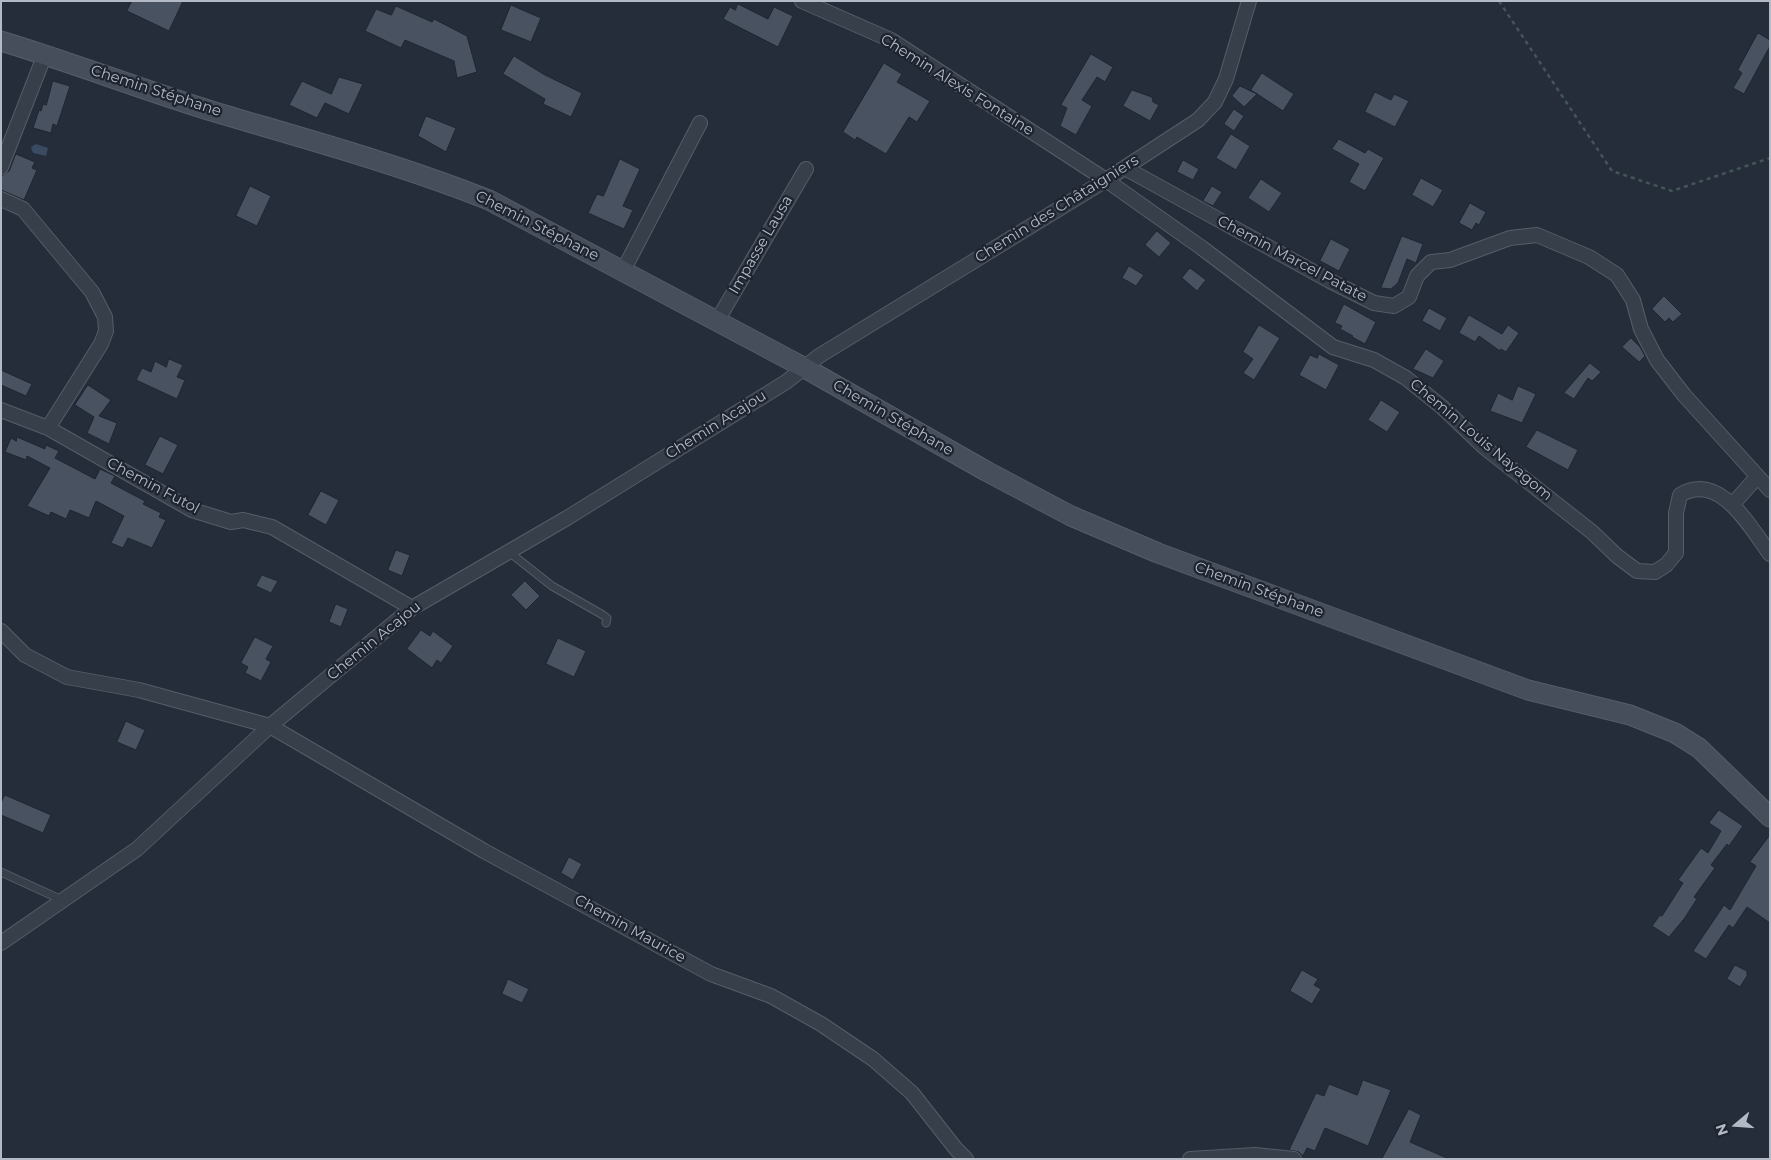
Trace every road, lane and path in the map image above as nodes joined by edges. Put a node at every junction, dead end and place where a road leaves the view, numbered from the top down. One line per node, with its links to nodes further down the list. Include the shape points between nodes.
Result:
1 (802, 1): 11 (street, Chemin Alexis Fontaine, via 891,40)
2 (1249, 1): 9 (street, Chemin des Châtaigniers, via 1226,79 1215,102 1198,120)
3 (1499, 1): 7 (path, via 1612,171 1672,191)
4 (1, 41): 5 (main road, Chemin Stéphane)
5 (45, 54): 8 (street); 13 (main road, Chemin Stéphane, via 210,110 319,141 443,182 489,200)
6 (700, 124): 13 (street)
7 (1770, 158)
8 (1, 167)
9 (1125, 168): 11 (street, Chemin des Châtaigniers); 18 (street, Chemin Marcel Patate, via 1330,281 1381,304 1394,306 1409,296 1417,276 1431,262 1450,260 1510,238 1538,235 1589,257 1618,275 1633,300 1641,329 1657,360)
10 (806, 169): 14 (street, Impasse Lausa)
11 (1106, 180): 15 (street, Chemin des Châtaigniers, via 819,356); 20 (street, Chemin Louis Nayagom, via 1333,348 1374,360 1406,378 1484,447 1637,571 1655,572 1676,553 1676,513 1680,495 1690,489 1705,488)
12 (1, 199): 17 (street, via 23,209 92,292 105,317 106,331 101,344)
13 (623, 271): 14 (main road, Chemin Stéphane)
14 (717, 321): 15 (main road, Chemin Stéphane)
15 (805, 368): 21 (street, Chemin Acajou, via 576,513); 27 (main road, Chemin Stéphane, via 1071,516 1158,553 1528,690 1653,722 1699,748)
16 (1, 410): 17 (street, Chemin Futol)
17 (48, 428): 23 (street, Chemin Futol, via 192,510 231,522 243,520 272,527)
18 (1757, 477): 19 (street, Chemin Marcel Patate); 20 (street)
19 (1770, 490)
20 (1732, 505): 22 (street, Chemin Louis Nayagom, via 1746,517)
21 (508, 552): 23 (street, Chemin Acajou); 24 (lane, via 552,586 603,614 607,618)
22 (1770, 554)
23 (412, 608): 26 (street, Chemin Acajou)
24 (606, 623)
25 (1, 631): 26 (street, Chemin Maurice, via 26,655 67,677 138,690)
26 (270, 726): 29 (street, Chemin Acajou, via 137,849); 31 (street, Chemin Maurice, via 484,851 711,974 771,996 821,1024 873,1059 912,1093)
27 (1770, 817)
28 (1, 872): 29 (lane)
29 (62, 900): 30 (street, Chemin Acajou)
30 (1, 943)
31 (966, 1159)
32 (1190, 1159): 33 (street, via 1255,1155)
33 (1294, 1159)

